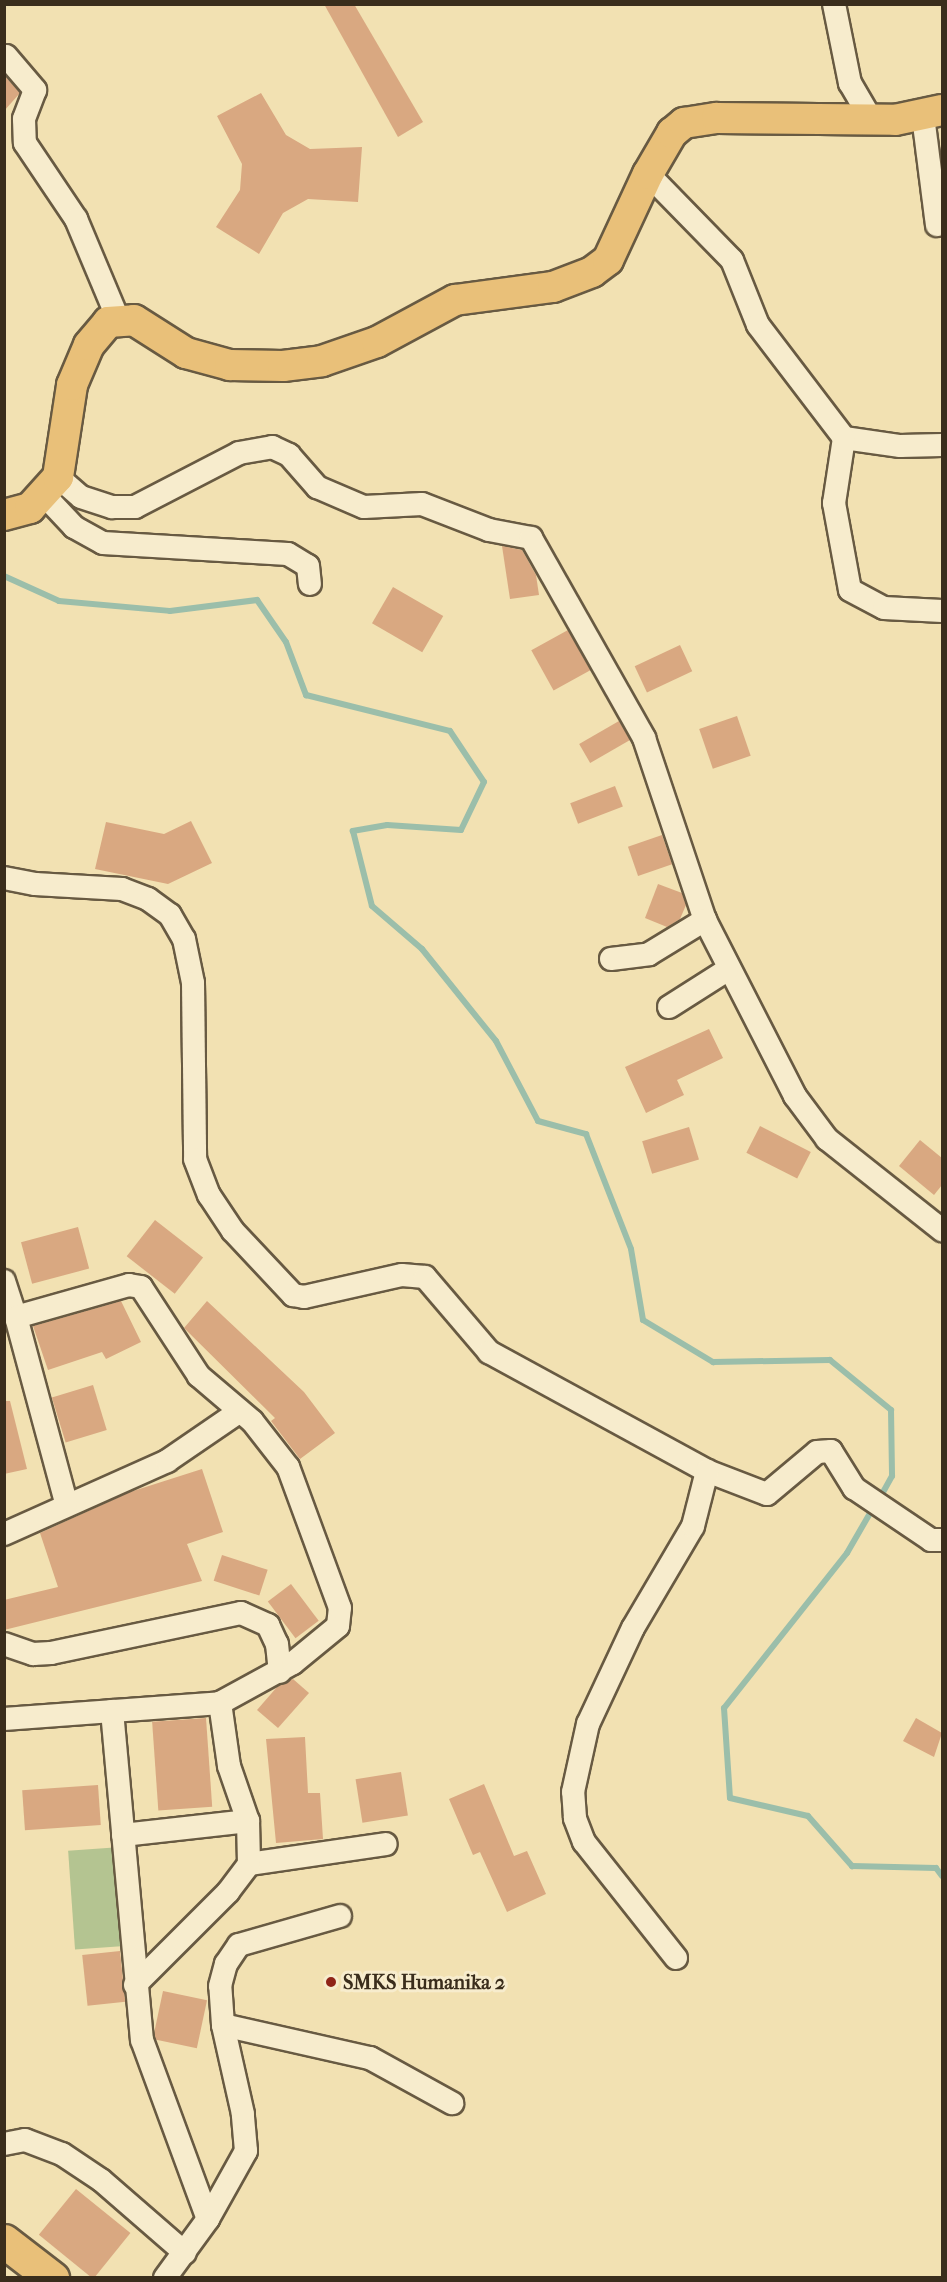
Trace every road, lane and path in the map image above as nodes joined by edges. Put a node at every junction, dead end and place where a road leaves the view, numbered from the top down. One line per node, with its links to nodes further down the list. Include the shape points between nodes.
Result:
1 (834, 4): 4 (street, via 850,83)
2 (6, 56): 7 (street, via 35,90 24,119 25,143 76,219)
3 (933, 113): 4 (main road); 6 (street)
4 (871, 119): 5 (main road, via 691,121 672,133)
5 (648, 174): 7 (main road, via 611,255 592,272 553,287 455,300 377,342 322,361 283,366 230,365 186,353 138,322); 8 (street, via 732,260 758,325)
6 (938, 225)
7 (118, 319): 10 (main road, via 105,323 95,334 72,385)
8 (843, 438): 9 (street, via 900,446); 13 (street, via 834,503 850,590 884,608)
9 (942, 445)
10 (51, 486): 11 (main road); 12 (street, via 74,527 103,543 288,554 308,566); 15 (street, via 112,507 135,507 239,453 264,446 289,455 317,487 364,507 422,504 489,530 530,537 644,738)
11 (8, 515)
12 (310, 584)
13 (942, 611)
14 (4, 878): 23 (street, via 35,884 122,889 148,899 170,915 184,939 193,983 195,1159 209,1195 233,1231 293,1295 304,1297 402,1275 425,1277 489,1352)
15 (705, 920): 16 (street, via 649,954); 17 (street)
16 (611, 959)
17 (728, 970): 18 (street); 19 (street, via 819,1131)
18 (669, 1008)
19 (942, 1230)
20 (4, 1281): 21 (street)
21 (16, 1317): 22 (street, via 129,1285 141,1287 199,1376); 24 (street)
22 (240, 1411): 24 (street, via 167,1461); 28 (street, via 288,1467 340,1608 333,1634)
23 (707, 1471): 26 (street, via 767,1494 818,1452 834,1452 854,1488 931,1540); 37 (street, via 693,1526 633,1628 588,1724 573,1792 575,1818 584,1842)
24 (66, 1502): 25 (street)
25 (4, 1534)
26 (942, 1540)
27 (4, 1644): 28 (street, via 33,1654 51,1653 241,1613 268,1625 277,1644)
28 (280, 1672): 29 (street)
29 (220, 1702): 30 (street); 32 (street, via 229,1766)
30 (112, 1711): 31 (street); 33 (street)
31 (4, 1719)
32 (248, 1821): 33 (street); 35 (street)
33 (123, 1835): 38 (street)
34 (386, 1844): 35 (street)
35 (249, 1864): 38 (street, via 228,1892)
36 (340, 1916): 39 (street, via 281,1930 235,1948 222,1973)
37 (676, 1958)
38 (135, 1985): 42 (street, via 150,2065)
39 (223, 2025): 40 (street, via 370,2058); 42 (street, via 243,2114 246,2151)
40 (452, 2103)
41 (4, 2144): 44 (street, via 25,2140 62,2154 101,2180)
42 (208, 2219): 44 (street)
43 (4, 2241): 45 (highway)
44 (185, 2253): 46 (street)
45 (52, 2277)
46 (165, 2277)

